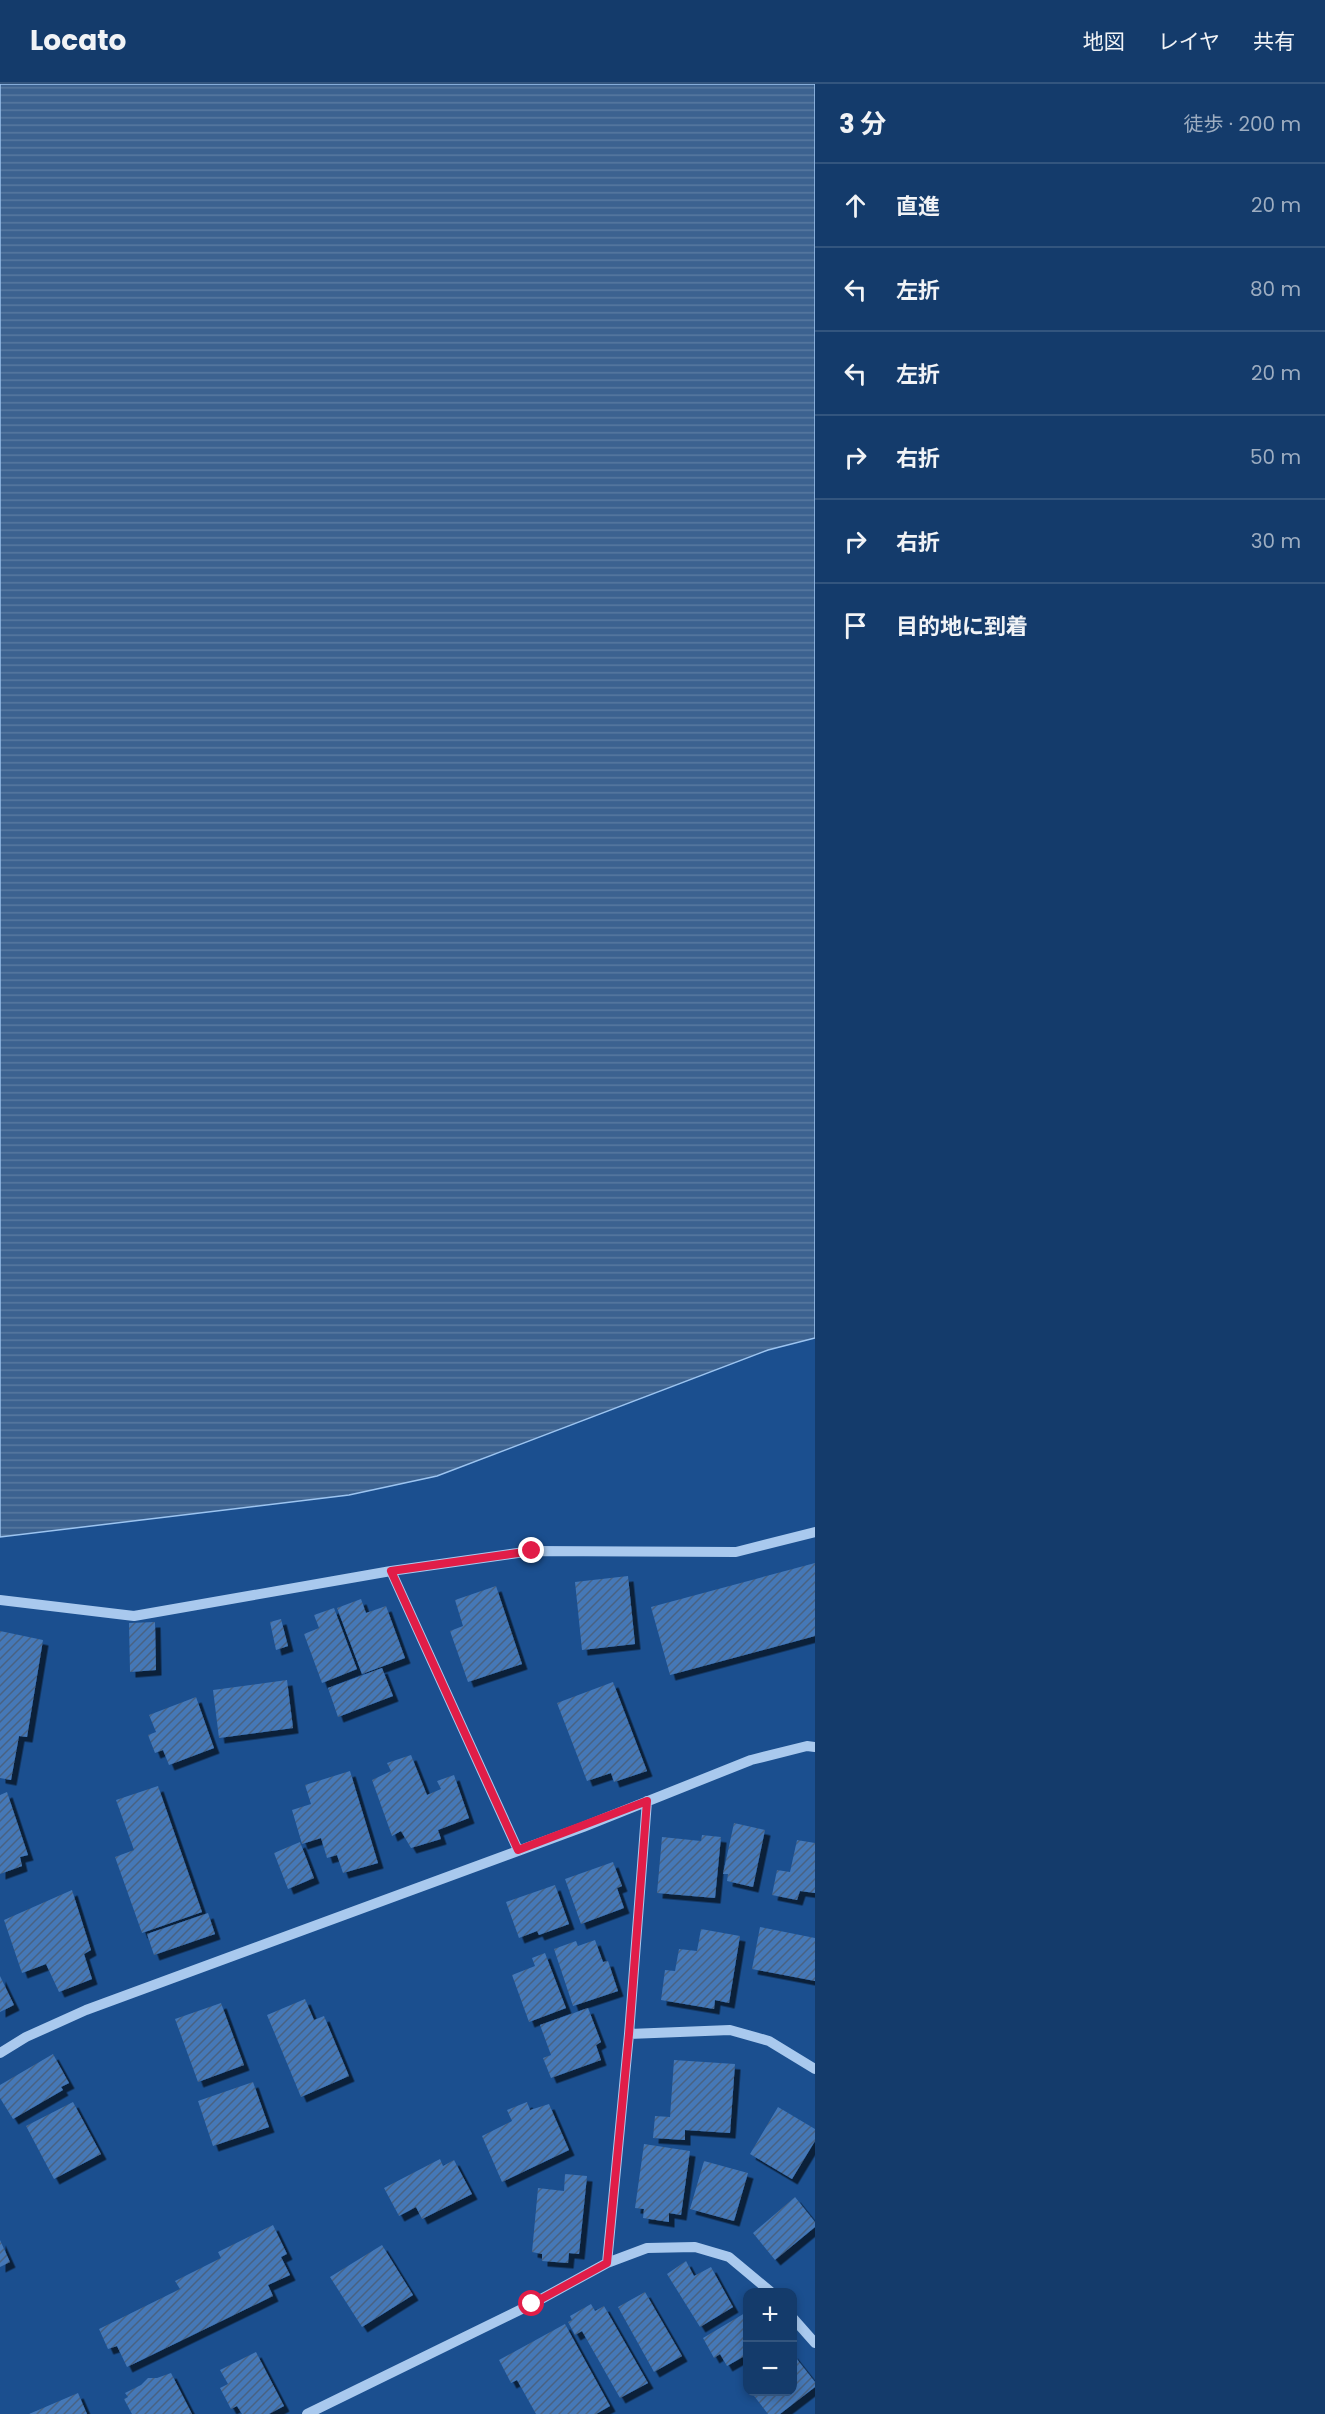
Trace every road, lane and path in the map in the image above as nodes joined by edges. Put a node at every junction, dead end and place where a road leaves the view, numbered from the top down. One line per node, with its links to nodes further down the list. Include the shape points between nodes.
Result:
1 (815, 1532): 2 (street, via 736,1552 532,1551)
2 (391, 1571): 3 (street, via 134,1616); 6 (street)
3 (0, 1600)
4 (815, 1747): 5 (street, via 751,1760)
5 (647, 1801): 6 (street); 7 (street)
6 (518, 1850): 8 (street, via 86,2010)
7 (629, 2034): 9 (street, via 730,2030 769,2041); 10 (street)
8 (0, 2053)
9 (815, 2069)
10 (607, 2263): 11 (street, via 647,2248 695,2247 729,2257); 14 (street)
11 (766, 2288)
12 (797, 2323): 13 (street)
13 (815, 2343)
14 (307, 2414)

